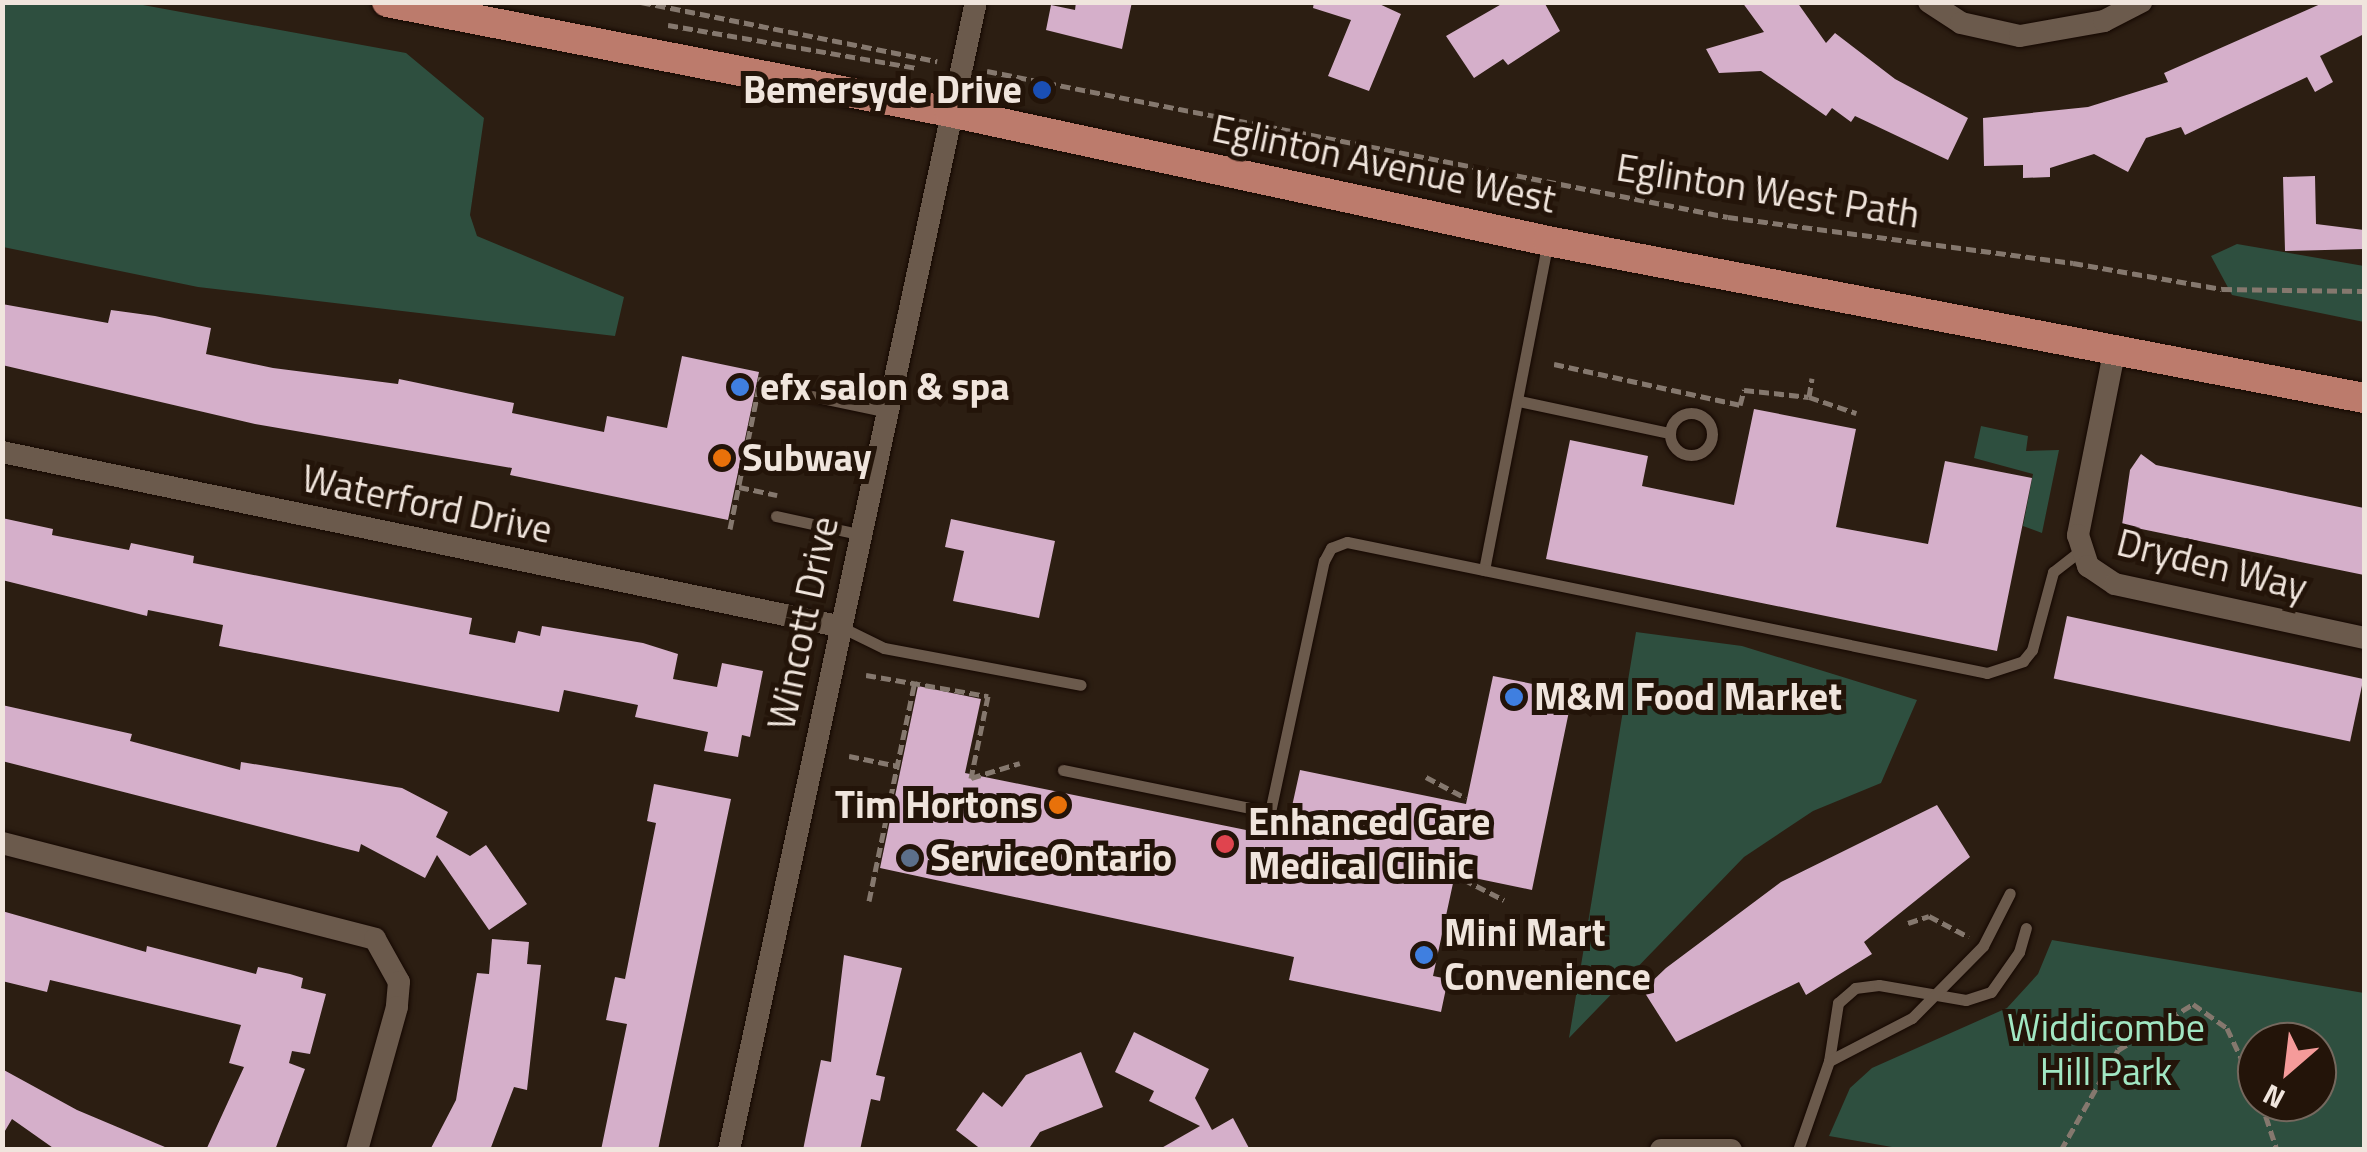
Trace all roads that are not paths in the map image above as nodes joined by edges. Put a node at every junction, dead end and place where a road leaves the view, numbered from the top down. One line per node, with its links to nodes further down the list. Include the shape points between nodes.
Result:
1 (388, 2): 5 (main road, Eglinton Avenue West)
2 (976, 2): 5 (street)
3 (1929, 2): 4 (street, via 1961,22 2020,36 2104,21)
4 (2141, 2)
5 (950, 112): 6 (main road, Eglinton Avenue West); 11 (street, Wincott Drive)
6 (1548, 240): 7 (main road, Eglinton Avenue West); 10 (lane)
7 (2116, 348): 9 (main road, Eglinton Avenue West); 16 (street, Dryden Way, via 2080,521)
8 (812, 396): 11 (lane)
9 (2364, 398)
10 (1519, 401): 12 (lane); 17 (lane)
11 (884, 411): 15 (street, Wincott Drive)
12 (1670, 433)
13 (2, 452): 18 (street, Waterford Drive)
14 (776, 516): 15 (lane)
15 (858, 534): 18 (street, Wincott Drive)
16 (2080, 552): 17 (lane, via 2053,572 2032,650 2023,661 1988,673); 19 (street, Dryden Way, via 2094,572 2115,584)
17 (1484, 570): 21 (lane, via 1348,542 1331,548 1270,812)
18 (838, 626): 20 (lane, via 884,648); 28 (street, Wincott Drive)
19 (2364, 638)
20 (1081, 685)
21 (1063, 770)
22 (2, 843): 27 (street, via 375,939 392,959 398,994)
23 (2010, 893): 25 (lane, via 1983,946)
24 (2026, 928): 25 (lane, via 2019,952 1991,992 1966,1000)
25 (1936, 996): 26 (lane, via 1912,1018); 26 (lane, via 1880,985 1856,988 1838,1003)
26 (1829, 1061): 31 (lane)
27 (356, 1150)
28 (728, 1150)
29 (1661, 1150): 30 (street)
30 (1731, 1150)
31 (1798, 1150)

